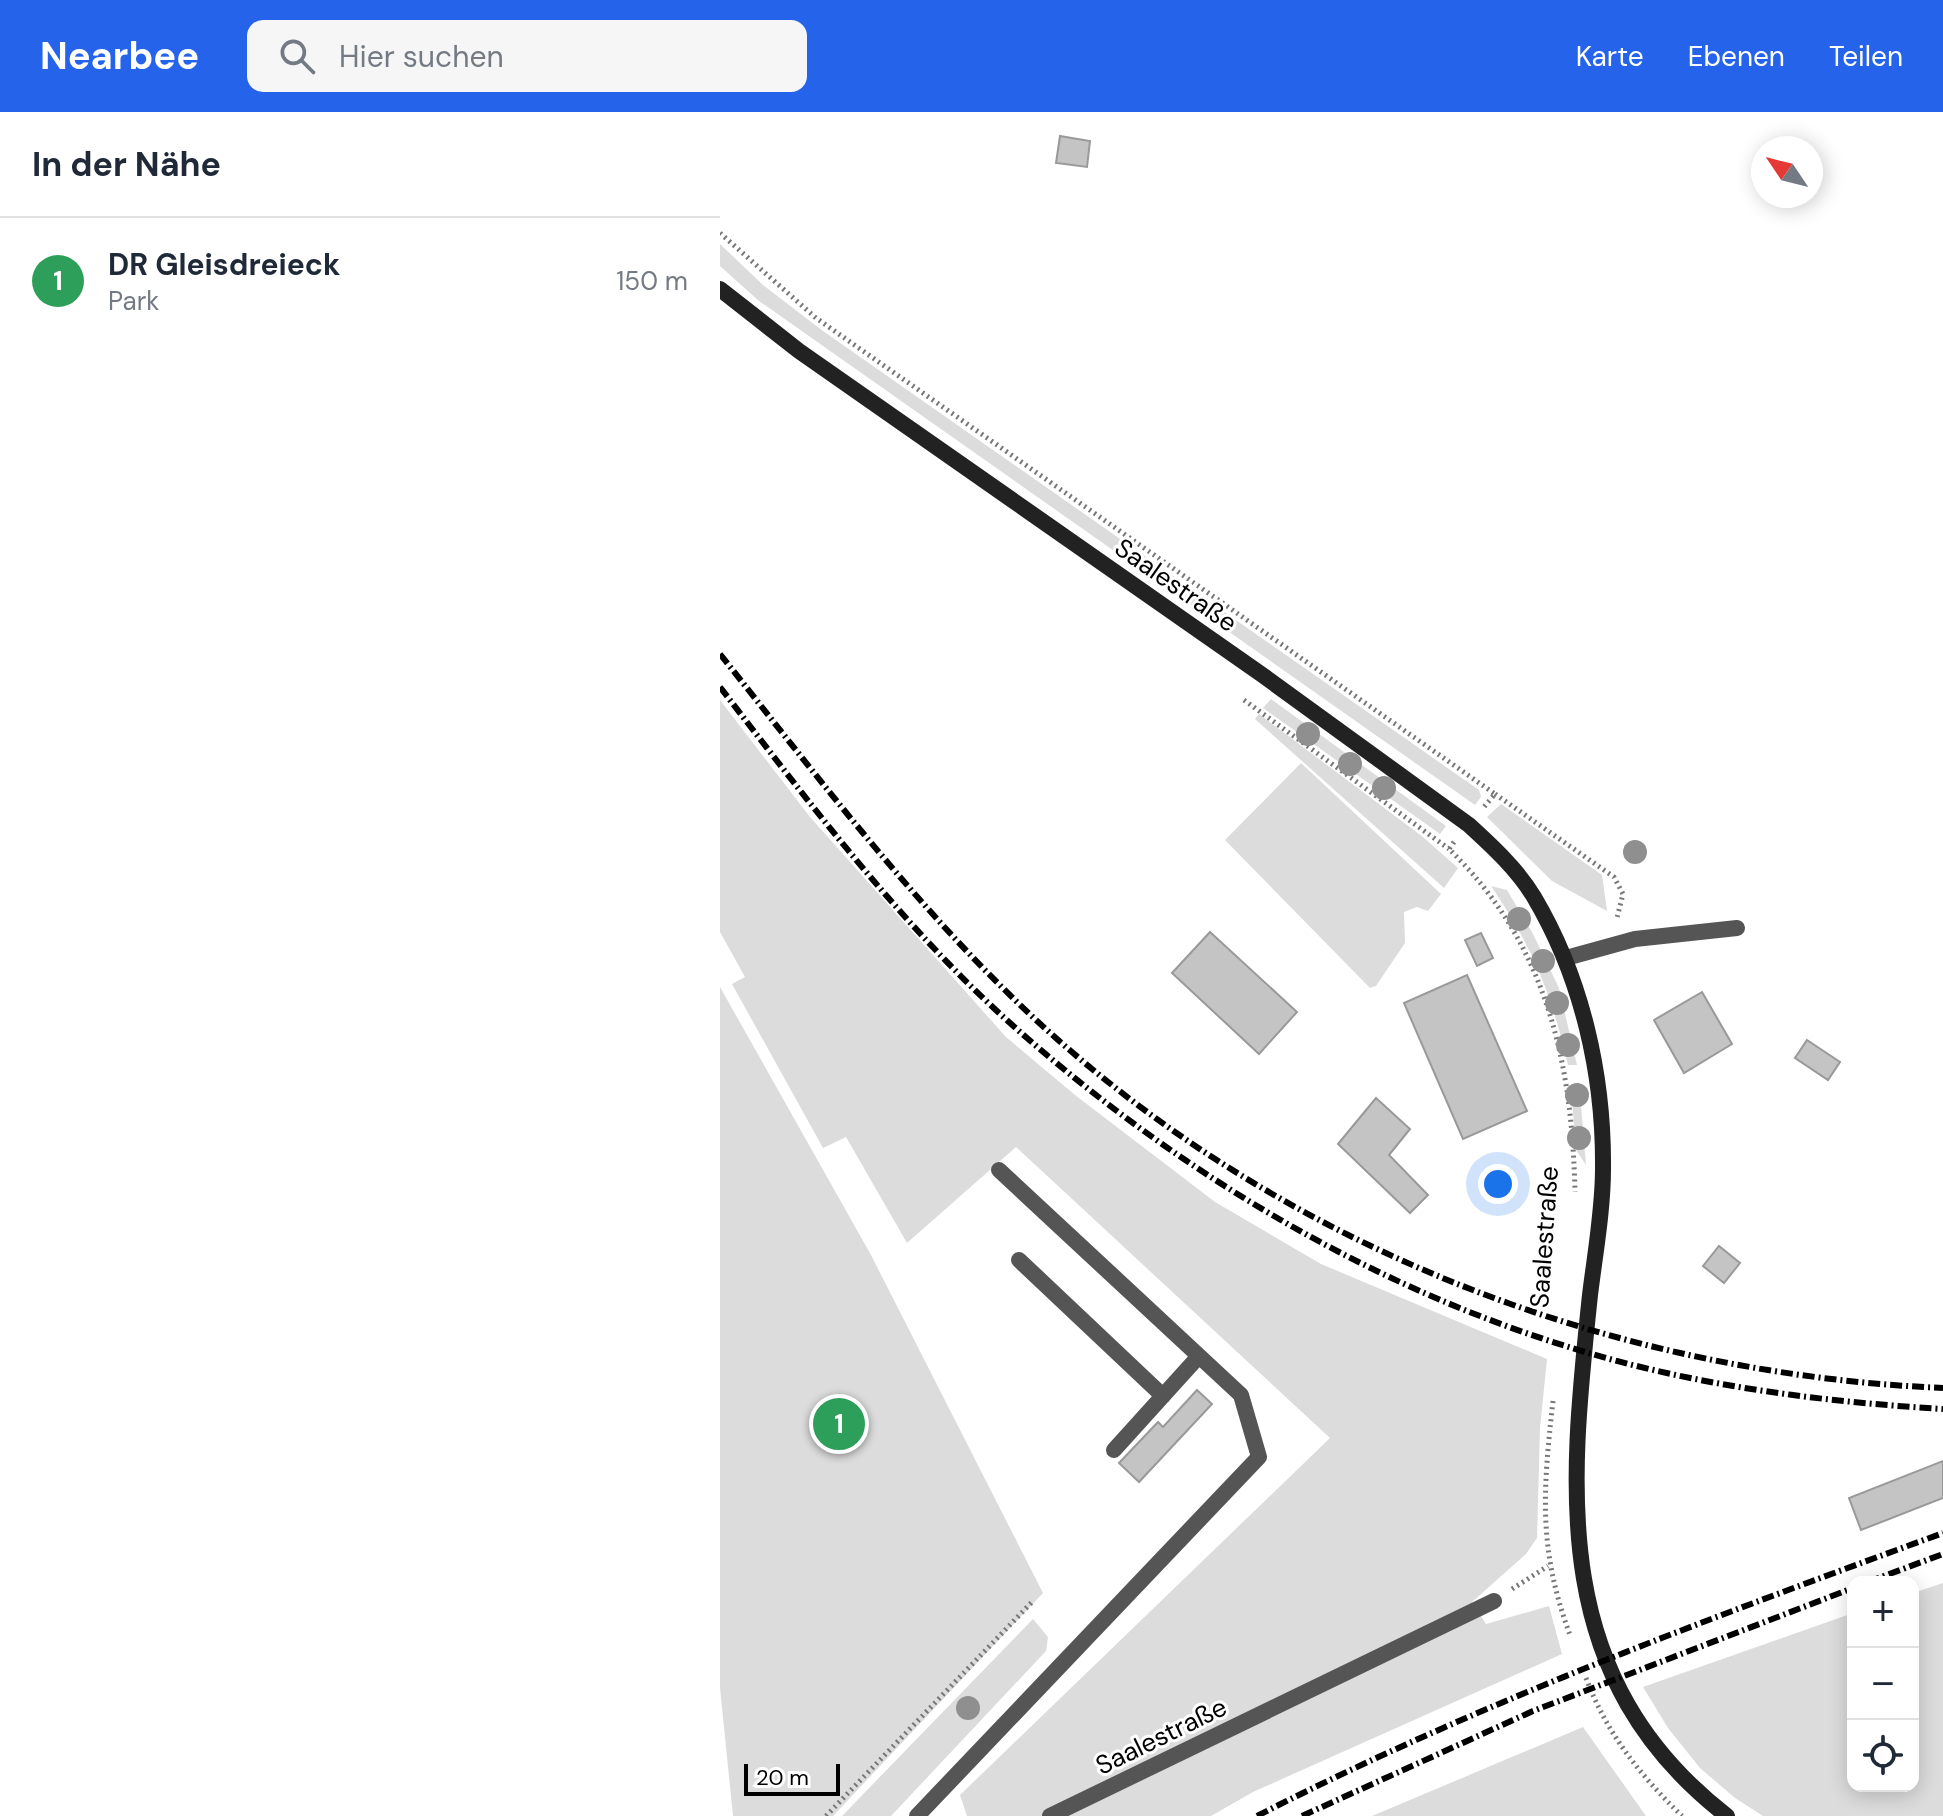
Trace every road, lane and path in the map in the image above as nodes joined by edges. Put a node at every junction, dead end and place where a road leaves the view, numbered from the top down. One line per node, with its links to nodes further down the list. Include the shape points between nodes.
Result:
1 (720, 233): 4 (path, Saalestraße, via 816,318)
2 (720, 289): 10 (main road, Saalestraße, via 799,351 1469,825 1533,894)
3 (1244, 700): 7 (path, Saalestraße)
4 (1495, 794): 5 (path); 8 (path, Saalestraße, via 1614,877 1623,900 1619,916)
5 (1482, 810)
6 (1459, 837): 7 (path)
7 (1449, 849): 12 (path, Saalestraße, via 1476,874 1506,915 1543,989 1564,1072)
8 (1608, 924)
9 (1737, 928): 10 (street, via 1635,939)
10 (1566, 958): 27 (main road, Saalestraße, via 1597,1069 1603,1170 1576,1429 1575,1514 1586,1596 1620,1689 1686,1780)
11 (999, 1170): 14 (street)
12 (1575, 1200)
13 (1019, 1260): 15 (street)
14 (1199, 1356): 15 (street); 24 (street, via 1241,1395 1259,1457)
15 (1163, 1396): 17 (street)
16 (1554, 1399): 18 (path, via 1545,1493)
17 (1114, 1450)
18 (1548, 1566): 19 (path); 21 (path)
19 (1494, 1601): 25 (street, Saalestraße)
20 (1032, 1602): 23 (path)
21 (1572, 1638)
22 (1583, 1668): 26 (path, via 1599,1713 1630,1760)
23 (826, 1816)
24 (917, 1816)
25 (1050, 1816)
26 (1682, 1816)
27 (1727, 1816)

